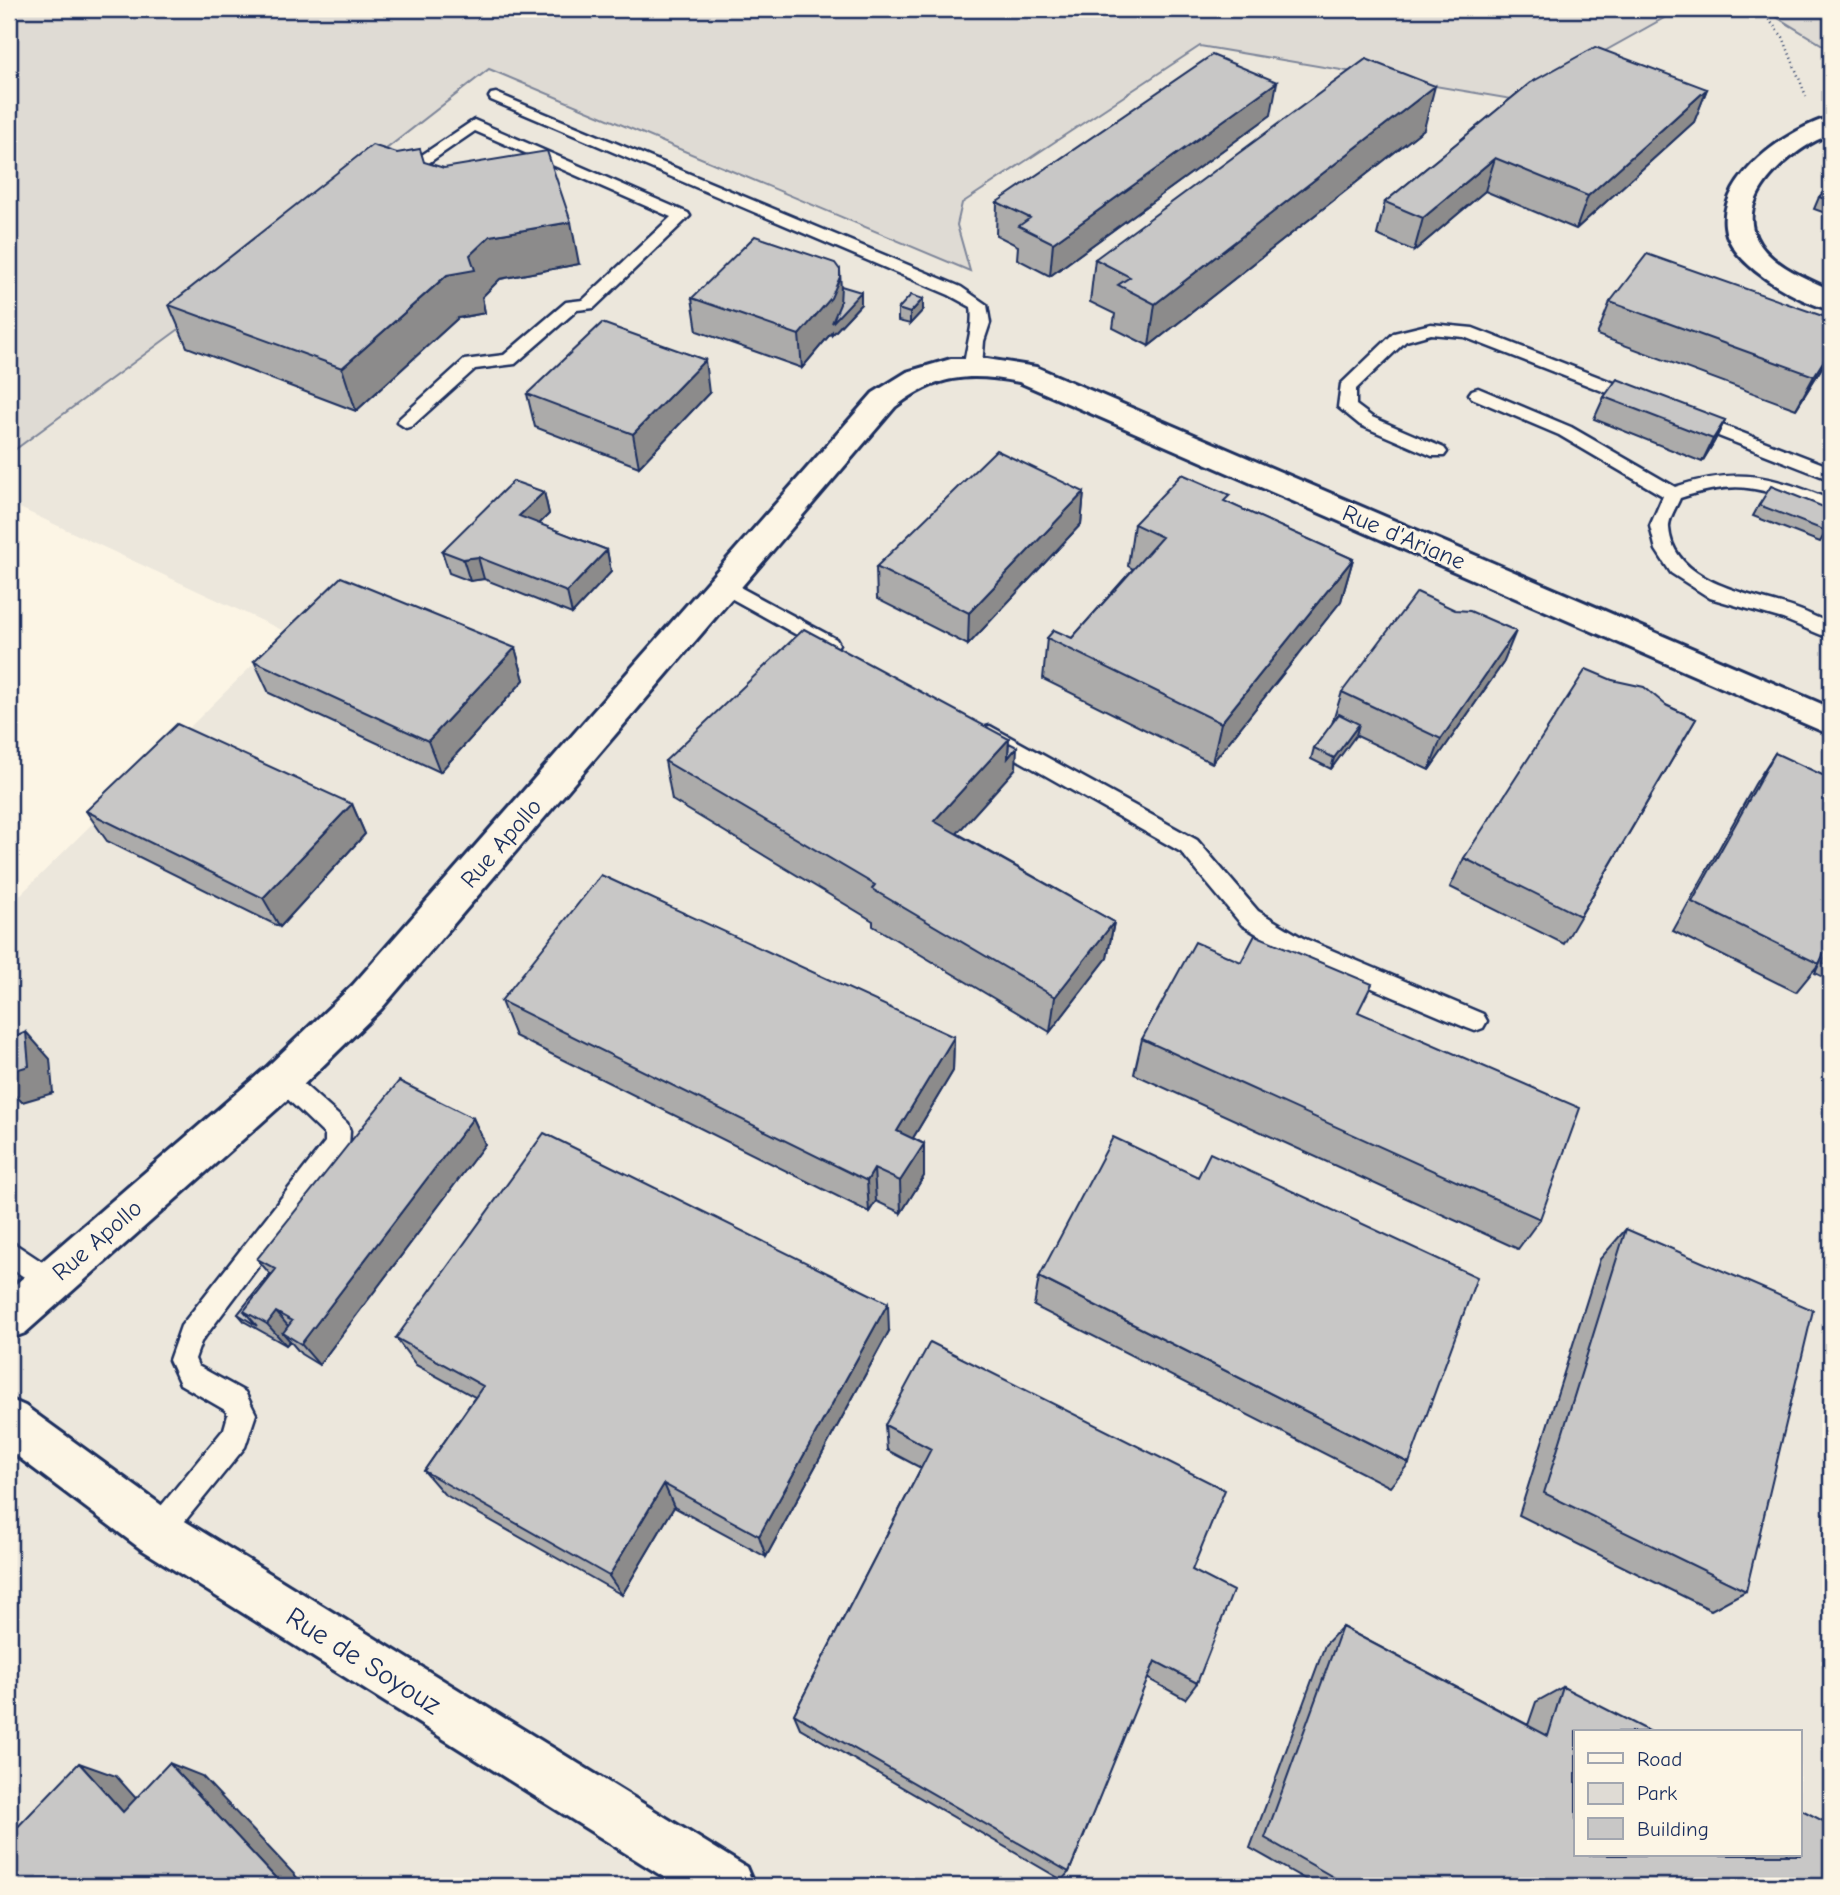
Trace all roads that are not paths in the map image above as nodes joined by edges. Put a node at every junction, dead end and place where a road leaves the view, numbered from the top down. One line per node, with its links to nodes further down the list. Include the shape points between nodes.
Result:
1 (496, 97): 4 (lane)
2 (1828, 125): 6 (street, via 1781,151 1763,169 1738,211 1738,226 1745,244 1759,257)
3 (403, 174): 5 (lane, via 474,125)
4 (713, 189): 5 (lane); 7 (lane, via 956,291 979,305 982,323 975,341)
5 (682, 216): 11 (lane, via 588,304 572,306 509,360 470,365)
6 (1831, 301)
7 (974, 366): 16 (street, Rue Apollo, via 933,371 905,383 884,400); 19 (street, Rue d'Ariane, via 1026,373)
8 (1478, 394): 14 (lane, via 1565,430)
9 (1649, 403): 12 (lane, via 1467,332 1431,329 1400,337 1347,388 1347,407 1366,421)
10 (1675, 413): 13 (lane)
11 (406, 422)
12 (1438, 452)
13 (1831, 474)
14 (1673, 494): 15 (lane, via 1707,481 1735,478 1775,485); 17 (lane, via 1659,526 1666,550 1678,568 1717,593 1790,614)
15 (1831, 507)
16 (725, 586): 18 (lane); 22 (street, Rue Apollo, via 367,997)
17 (1831, 632)
18 (844, 652)
19 (1830, 718)
20 (975, 726): 21 (lane, via 1189,846 1261,925 1295,945)
21 (1475, 1021)
22 (282, 1079): 24 (street, Rue Apollo); 27 (lane, via 338,1131 337,1146 190,1335 182,1360 189,1374 235,1401 242,1414 235,1437)
23 (9, 1252): 24 (lane)
24 (50, 1282): 25 (street, Rue Apollo)
25 (9, 1318)
26 (9, 1422): 27 (street, Rue de Soyouz)
27 (158, 1532): 28 (street, Rue de Soyouz)
28 (727, 1886)

